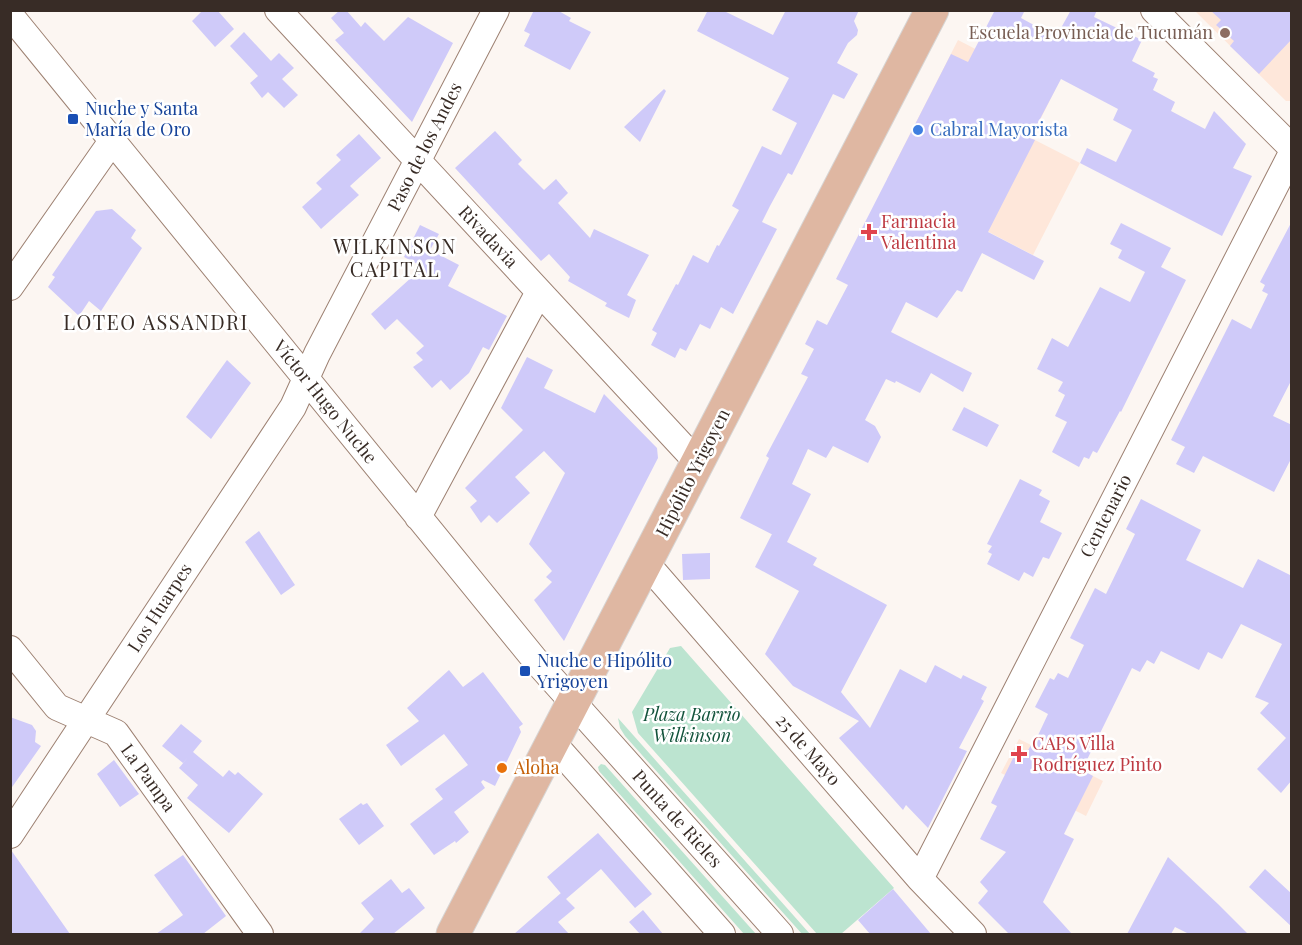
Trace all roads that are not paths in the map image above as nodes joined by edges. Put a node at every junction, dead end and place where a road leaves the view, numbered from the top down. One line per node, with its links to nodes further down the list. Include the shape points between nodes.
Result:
1 (278, 10): 8 (street, Rivadavia)
2 (496, 10): 8 (street, Paso de los Andes)
3 (932, 10): 12 (main road, Hipólito Yrigoyen)
4 (1154, 10): 7 (street)
5 (10, 15): 6 (street, Víctor Hugo Nuche)
6 (112, 141): 9 (street); 11 (street, Víctor Hugo Nuche)
7 (1292, 150): 20 (street, Centenario)
8 (417, 162): 10 (street, Rivadavia); 11 (street, Paso de los Andes)
9 (10, 288)
10 (539, 292): 12 (street, Rivadavia); 13 (street)
11 (306, 379): 13 (street, Víctor Hugo Nuche); 17 (street, Los Huarpes, via 293,407)
12 (698, 463): 14 (main road, Hipólito Yrigoyen)
13 (418, 517): 16 (street, Víctor Hugo Nuche)
14 (646, 563): 16 (main road, Hipólito Yrigoyen); 20 (street, 25 de Mayo)
15 (10, 649): 17 (street, La Pampa, via 57,707)
16 (574, 703): 18 (main road, Hipólito Yrigoyen); 24 (street, Punta de Rieles)
17 (87, 720): 19 (street, Los Huarpes); 21 (street, La Pampa, via 116,733)
18 (553, 743): 22 (main road, Hipólito Yrigoyen); 23 (street)
19 (10, 835)
20 (920, 879): 25 (street, 25 de Mayo)
21 (260, 934)
22 (453, 934)
23 (722, 934)
24 (780, 934)
25 (973, 934)

